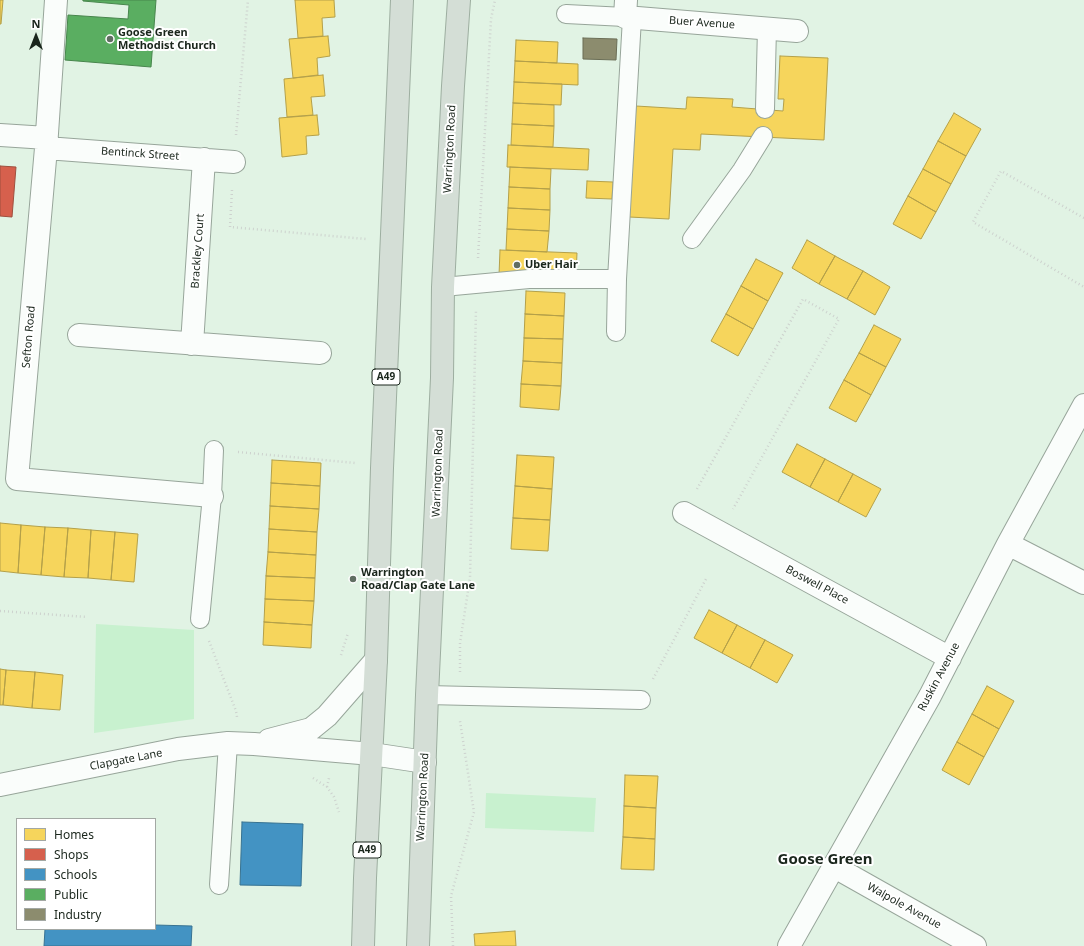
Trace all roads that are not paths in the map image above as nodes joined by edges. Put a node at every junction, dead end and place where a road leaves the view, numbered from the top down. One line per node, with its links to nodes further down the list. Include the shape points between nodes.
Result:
1 (56, 0): 11 (street, Sefton Road)
2 (402, 0): 29 (highway, A49)
3 (459, 0): 16 (highway, Warrington Road)
4 (628, 12): 5 (lane); 6 (street, Buer Avenue); 15 (lane)
5 (566, 14)
6 (767, 28): 7 (street, Buer Avenue); 8 (lane)
7 (796, 31)
8 (765, 110)
9 (0, 135): 11 (street, Bentinck Street)
10 (763, 136): 14 (lane, via 742,170)
11 (46, 143): 12 (street, Bentinck Street); 23 (street, Sefton Road, via 17,479)
12 (204, 159): 13 (street, Bentinck Street); 19 (street, Brackley Court)
13 (234, 162)
14 (692, 239)
15 (617, 279): 16 (lane, via 529,279); 17 (lane)
16 (443, 287): 30 (highway, Warrington Road, via 441,401)
17 (616, 332)
18 (79, 335): 19 (street)
19 (192, 344): 20 (street)
20 (320, 353)
21 (1084, 405): 25 (street, Ruskin Avenue)
22 (214, 450): 23 (lane)
23 (212, 496): 27 (lane)
24 (684, 513): 28 (street, Boswell Place)
25 (1008, 544): 26 (street); 28 (street, Ruskin Avenue)
26 (1084, 583)
27 (200, 619)
28 (950, 658): 36 (street, Ruskin Avenue)
29 (376, 660): 32 (street, Clapgate Lane, via 327,716 311,729); 33 (highway, A49)
30 (427, 695): 31 (lane); 34 (highway, Warrington Road)
31 (641, 700)
32 (239, 743): 33 (street, Clapgate Lane); 35 (street, Clapgate Lane, via 178,749); 37 (lane)
33 (372, 754): 34 (street, Clapgate Lane); 38 (highway, A49)
34 (425, 762): 39 (highway, Warrington Road)
35 (0, 785)
36 (833, 866): 40 (street, Ruskin Avenue); 41 (street, Walpole Avenue)
37 (219, 885)
38 (363, 946)
39 (418, 946)
40 (789, 946)
41 (975, 946)

